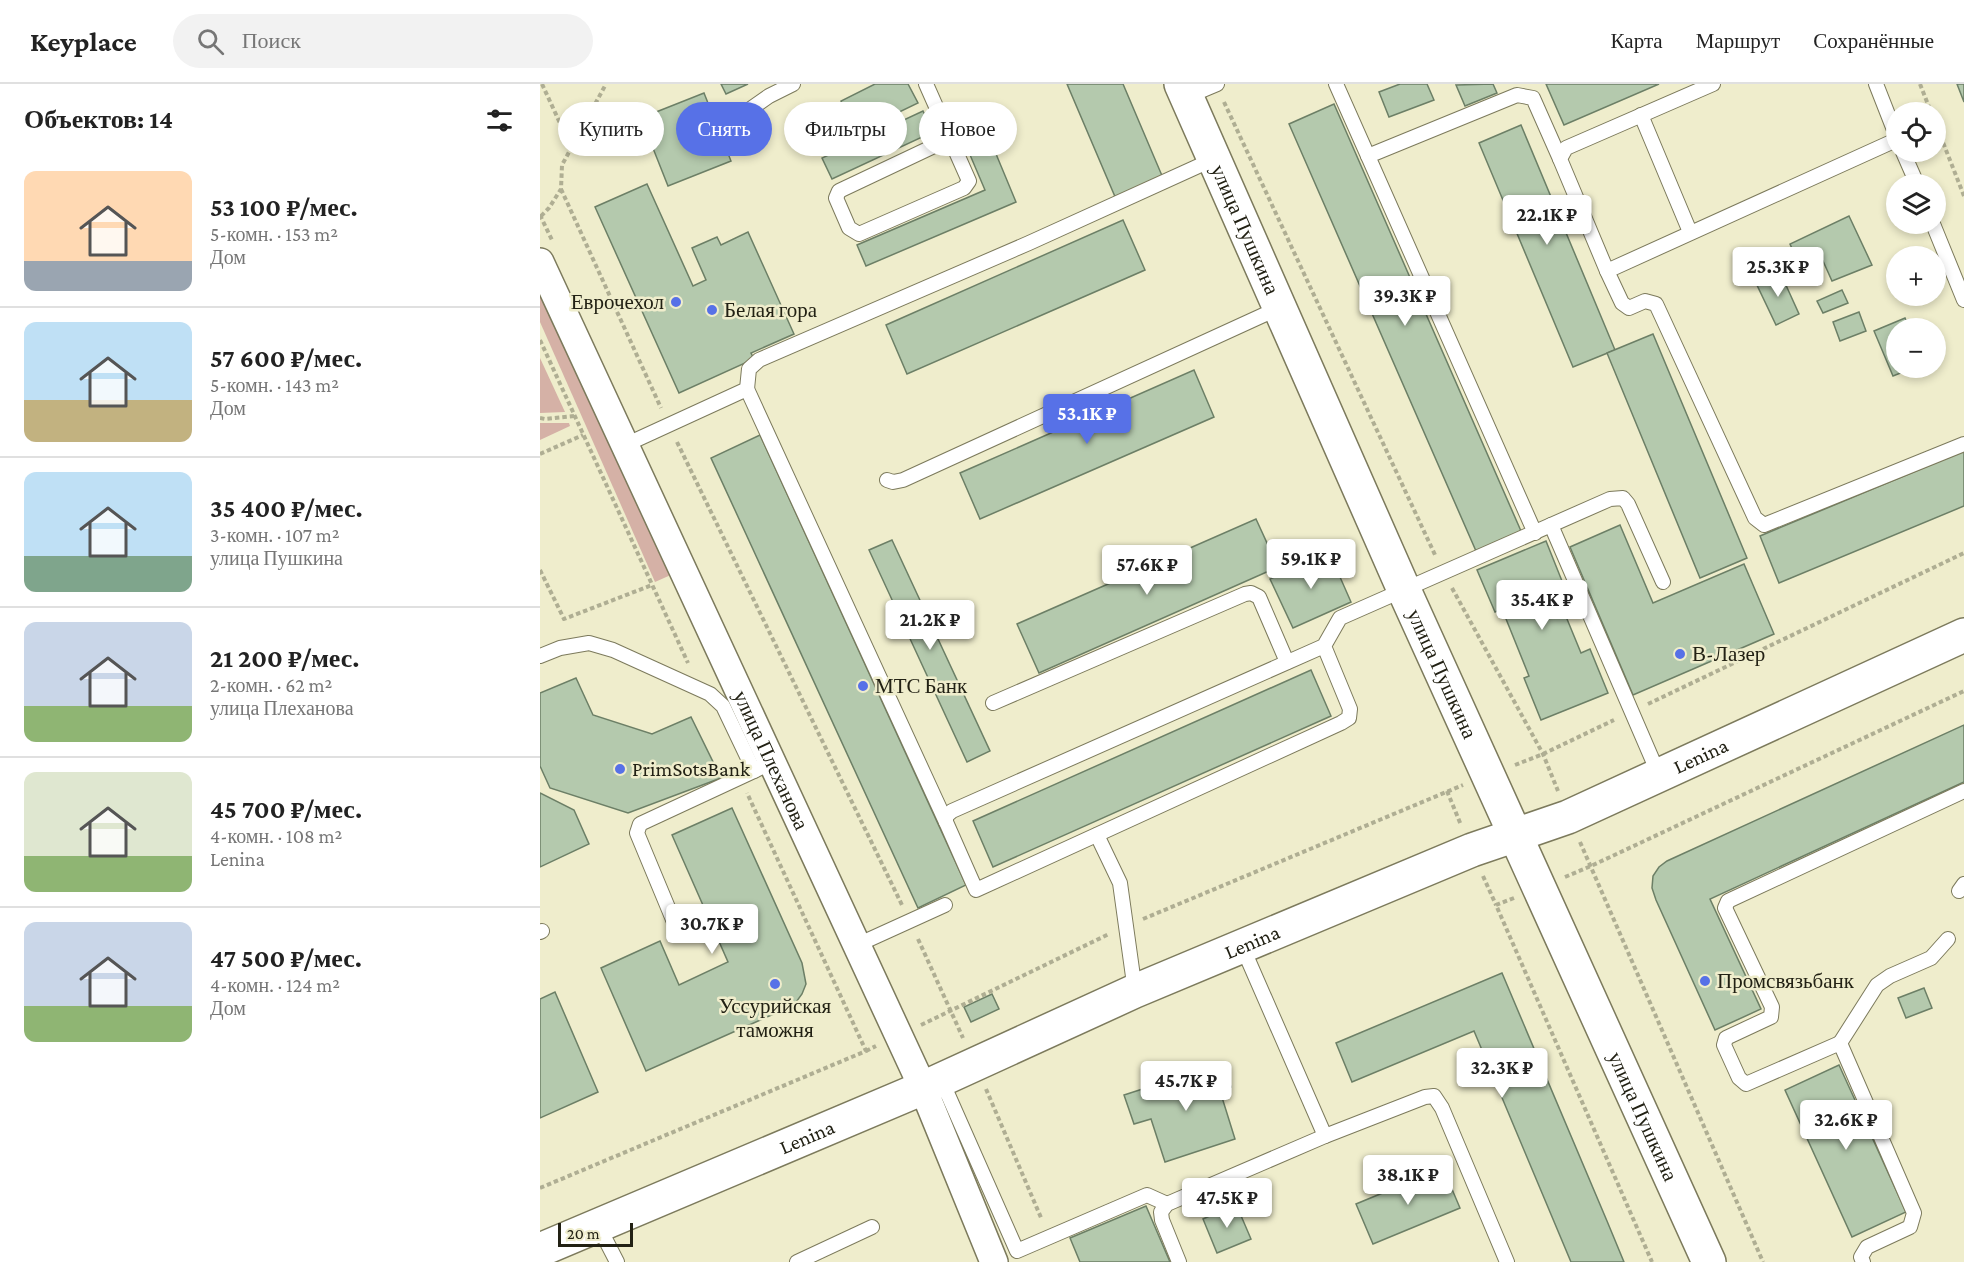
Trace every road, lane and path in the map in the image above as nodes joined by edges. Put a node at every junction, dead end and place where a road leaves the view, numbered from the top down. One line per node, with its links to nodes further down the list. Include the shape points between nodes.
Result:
1 (542, 84): 17 (path)
2 (606, 84): 11 (path)
3 (793, 84): 12 (lane)
4 (926, 84): 13 (lane)
5 (1216, 84): 10 (lane); 49 (path)
6 (1336, 84): 22 (lane)
7 (1713, 84): 16 (lane)
8 (1876, 84): 15 (lane)
9 (1920, 84): 14 (path)
10 (1183, 90): 23 (main road, улица Пушкина)
11 (596, 102)
12 (760, 102)
13 (934, 102)
14 (1927, 102)
15 (1886, 110)
16 (1641, 115): 24 (lane, via 1566,148); 28 (lane)
17 (558, 118)
18 (951, 138): 18 (lane, via 969,182 964,188 859,234 849,228 836,198 839,191)
19 (1886, 144): 28 (lane)
20 (1946, 151): 26 (path)
21 (567, 156): 25 (path, via 562,165)
22 (1368, 156): 24 (lane, via 1517,95 1533,98); 46 (lane)
23 (1214, 159): 34 (main road, улица Пушкина); 36 (lane, via 759,360 749,369)
24 (1560, 159): 32 (lane)
25 (561, 189): 27 (path); 39 (path)
26 (1964, 196)
27 (540, 216)
28 (1690, 232): 32 (lane)
29 (1939, 234): 31 (lane)
30 (540, 262): 42 (street, улица Плеханова)
31 (1958, 266): 33 (lane)
32 (1607, 271): 41 (lane, via 1622,303 1629,308 1646,302 1656,304 1755,518 1764,525)
33 (1964, 300)
34 (1281, 307): 44 (lane, via 903,480); 52 (main road, улица Пушкина)
35 (540, 340): 37 (path)
36 (747, 389): 39 (lane); 68 (lane)
37 (574, 416): 38 (path); 40 (path)
38 (540, 418)
39 (669, 424): 42 (lane); 74 (path)
40 (583, 435): 43 (path); 51 (path)
41 (1964, 444)
42 (625, 445): 62 (street, улица Плеханова)
43 (540, 454)
44 (887, 480)
45 (1551, 525): 46 (lane); 50 (lane, via 1610,499 1623,498); 60 (lane)
46 (1535, 533): 49 (lane)
47 (1964, 553): 60 (path)
48 (540, 570): 51 (path, via 564,619)
49 (1443, 572): 52 (lane); 61 (path)
50 (1663, 582)
51 (652, 585): 57 (path)
52 (1404, 590): 54 (lane, via 1340,618); 63 (main road, улица Пушкина)
53 (1964, 635): 64 (main road, Lenina)
54 (1324, 646): 56 (lane); 69 (lane, via 1350,709 1349,718)
55 (540, 656): 57 (lane, via 589,643)
56 (1287, 662): 59 (lane, via 1259,597 1251,593); 68 (lane, via 952,810)
57 (700, 690): 62 (lane, via 723,706)
58 (1964, 691): 71 (path)
59 (993, 703)
60 (1632, 712): 61 (path); 64 (lane)
61 (1543, 754): 63 (path); 67 (path)
62 (763, 767): 65 (lane); 78 (street, улица Плеханова)
63 (1489, 775): 70 (main road, улица Пушкина); 75 (path)
64 (1659, 775): 67 (main road, Lenina)
65 (740, 777): 76 (lane, via 640,824 637,833); 84 (path)
66 (1964, 791): 83 (lane, via 1728,901 1725,908 1772,1007 1771,1017 1726,1038 1724,1045 1739,1078 1746,1084)
67 (1568, 817): 70 (main road, Lenina); 71 (path)
68 (945, 822): 69 (lane, via 976,890)
69 (1097, 835): 75 (lane, via 1120,883)
70 (1515, 835): 72 (main road, улица Пушкина); 79 (main road, Lenina)
71 (1591, 866): 72 (path); 101 (path)
72 (1539, 887): 99 (path, via 1496,905); 100 (main road, улица Пушкина)
73 (945, 905): 74 (lane)
74 (910, 921): 78 (lane); 81 (path)
75 (1126, 926): 80 (lane); 81 (path)
76 (679, 934)
77 (1948, 939): 83 (lane, via 1931,958 1877,985)
78 (857, 945): 82 (street, улица Плеханова)
79 (1242, 946): 80 (main road, Lenina); 87 (lane)
80 (1135, 991): 85 (main road, Lenina)
81 (950, 1010): 82 (path); 85 (path)
82 (899, 1035): 84 (path); 86 (street, улица Плеханова)
83 (1840, 1043): 102 (lane, via 1914,1213 1910,1227 1867,1247 1861,1257)
84 (866, 1051): 88 (path)
85 (974, 1064): 86 (main road, Lenina); 92 (path)
86 (932, 1084): 90 (main road, Lenina); 92 (lane, via 1017,1251); 96 (street, улица Плеханова)
87 (1325, 1136): 89 (lane); 98 (lane, via 1434,1096)
88 (540, 1188)
89 (1167, 1204): 92 (lane, via 1147,1195); 97 (lane, via 1161,1212 1162,1220)
90 (599, 1227): 93 (main road, Lenina); 94 (lane)
91 (872, 1227): 95 (lane)
92 (1049, 1237)
93 (540, 1250)
94 (616, 1262)
95 (797, 1262)
96 (994, 1262)
97 (1179, 1262)
98 (1507, 1262)
99 (1652, 1262)
100 (1709, 1262)
101 (1763, 1262)
102 (1863, 1262)

